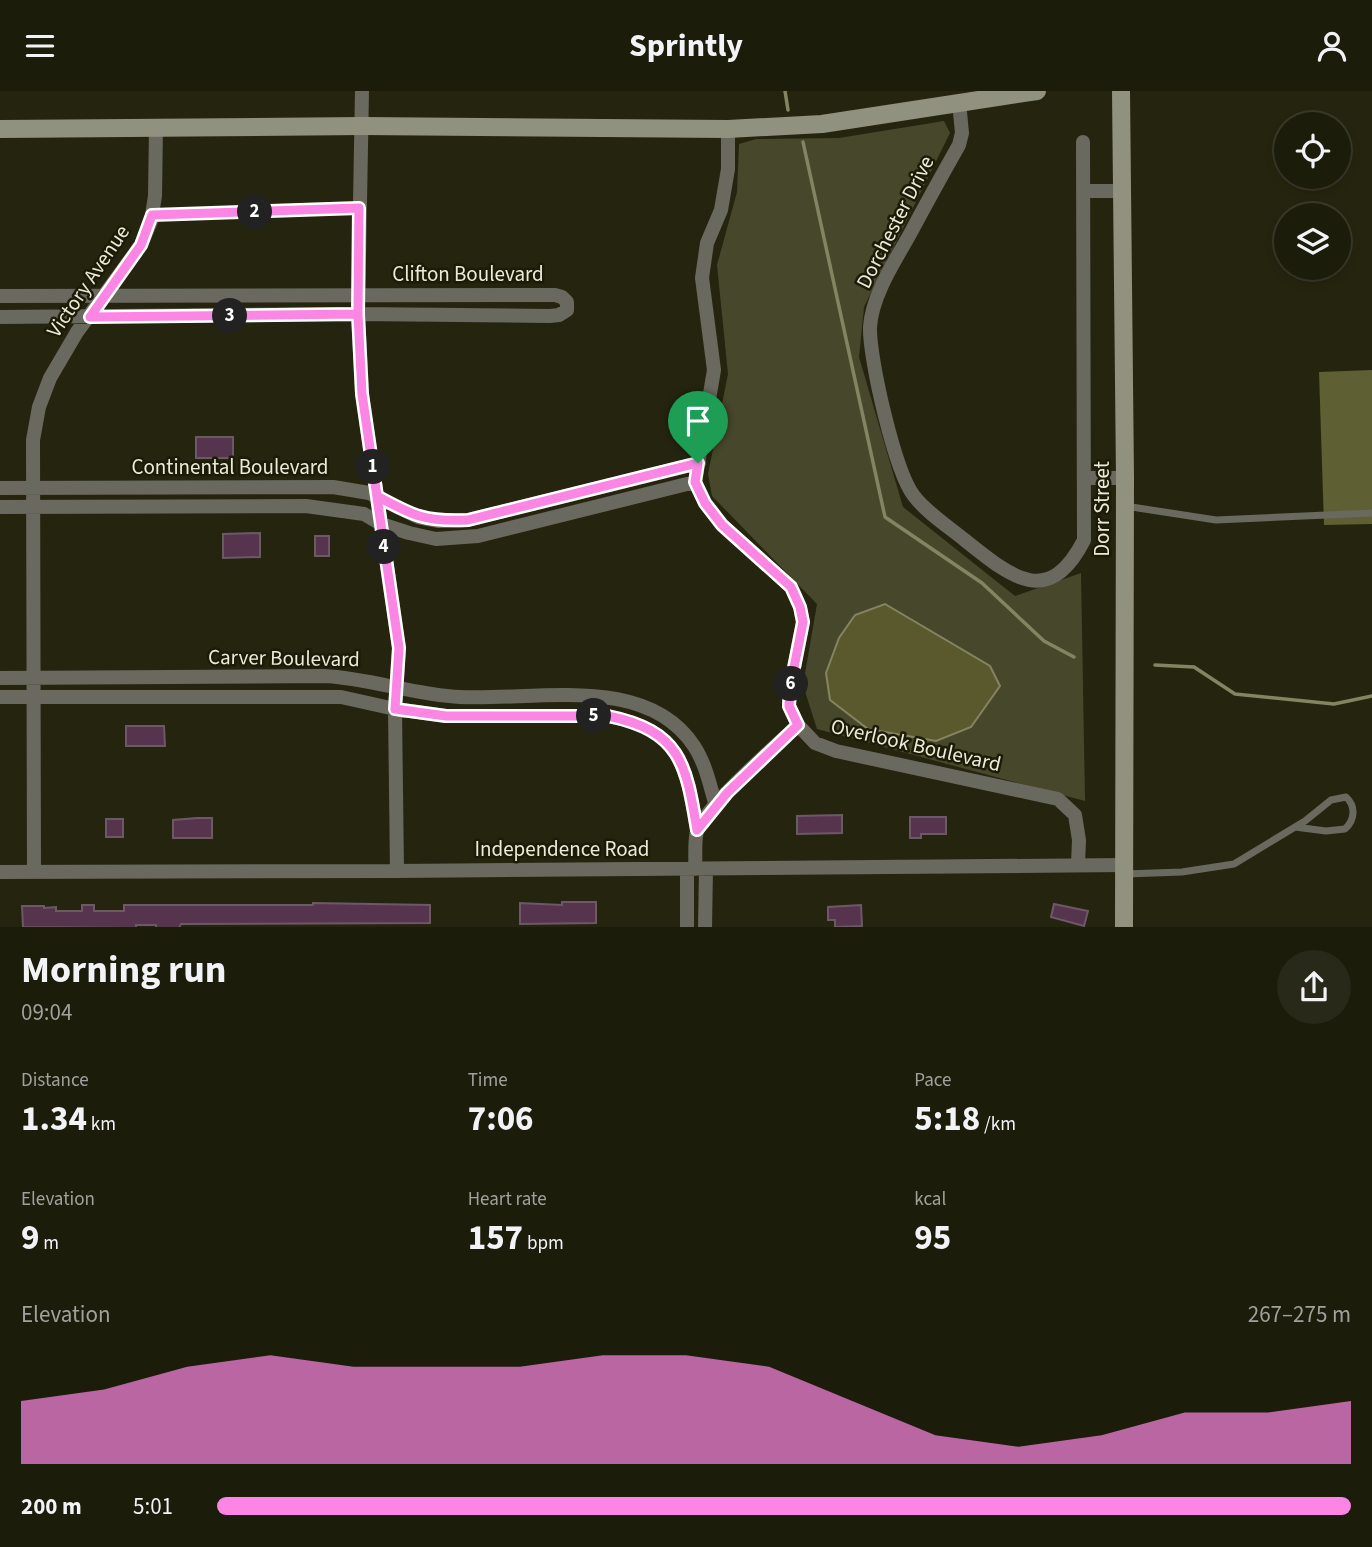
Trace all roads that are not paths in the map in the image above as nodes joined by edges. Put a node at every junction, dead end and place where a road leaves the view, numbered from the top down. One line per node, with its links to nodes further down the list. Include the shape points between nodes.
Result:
1 (362, 91): 5 (street)
2 (1037, 91): 4 (street)
3 (1121, 91): 11 (street, Dorr Street)
4 (962, 98): 8 (street, via 822,124); 21 (street, Dorchester Drive, via 959,145 882,284 870,325 872,359 899,466 914,495 943,523 1013,576 1030,582 1047,580 1062,571 1084,540)
5 (363, 126): 7 (street); 8 (street); 12 (street)
6 (0, 128): 7 (street)
7 (156, 128): 13 (street, Victory Avenue)
8 (728, 129): 20 (street, via 721,210 707,243 702,278 714,370)
9 (1083, 142): 10 (street, Dorchester Drive)
10 (1084, 191): 11 (street); 21 (street, Dorchester Drive)
11 (1121, 191): 22 (street, Dorr Street)
12 (359, 208): 13 (lane); 16 (street)
13 (152, 215): 15 (street, Victory Avenue, via 141,245)
14 (0, 296): 15 (street, Clifton Boulevard)
15 (105, 296): 16 (street, Clifton Boulevard); 19 (street, Victory Avenue)
16 (358, 296): 17 (street); 17 (street, Clifton Boulevard, via 555,295 567,302 567,310 550,316)
17 (358, 314): 19 (street, Clifton Boulevard); 26 (street, via 362,394)
18 (0, 317): 19 (street, Clifton Boulevard)
19 (90, 317): 25 (street, Victory Avenue, via 50,378 39,407 33,440)
20 (698, 463): 23 (street); 26 (street, Continental Boulevard, via 468,520 418,517)
21 (1084, 478): 22 (street)
22 (1125, 478): 27 (street, Dorr Street)
23 (695, 482): 31 (street, Continental Boulevard, via 478,536 436,539); 38 (street, via 722,525 791,587 800,607 803,622 789,706)
24 (0, 488): 25 (street, Continental Boulevard)
25 (33, 488): 26 (street, Continental Boulevard, via 304,486); 29 (street, Victory Avenue)
26 (377, 496): 31 (street)
27 (1125, 506): 30 (lane, via 1216,520); 44 (street, Dorr Street)
28 (0, 507): 29 (street, Continental Boulevard)
29 (34, 507): 31 (street, Continental Boulevard, via 306,506 364,514); 33 (street, Victory Avenue)
30 (1372, 513)
31 (382, 524): 34 (street, via 399,648)
32 (0, 678): 33 (street, Carver Boulevard)
33 (33, 678): 34 (street, Carver Boulevard, via 324,676); 36 (street, Victory Avenue)
34 (396, 688): 37 (street); 39 (street, Carver Boulevard, via 460,697 611,697 644,705 664,716 694,744)
35 (0, 697): 36 (street, Carver Boulevard)
36 (33, 697): 37 (street, Carver Boulevard, via 341,697); 47 (street, Victory Avenue)
37 (395, 709): 41 (street, Carver Boulevard, via 446,716 608,716 634,721 658,734 678,755 690,785); 45 (street)
38 (798, 725): 39 (street); 42 (street, Overlook Boulevard, via 815,743 836,751 1058,799 1075,815)
39 (716, 806): 41 (street)
40 (1295, 827): 40 (lane, via 1331,800 1346,797 1352,806 1352,820 1345,829); 44 (lane, via 1234,864 1182,873)
41 (697, 830): 43 (street, Carver Boulevard)
42 (1078, 864): 43 (street, Independence Road); 44 (street, Independence Road)
43 (696, 869): 45 (street, Independence Road); 48 (street); 49 (street)
44 (1124, 869): 50 (street, Dorr Street)
45 (397, 871): 47 (street, Independence Road)
46 (0, 872): 47 (street, Independence Road)
47 (34, 872)
48 (687, 927)
49 (705, 927)
50 (1124, 927)

